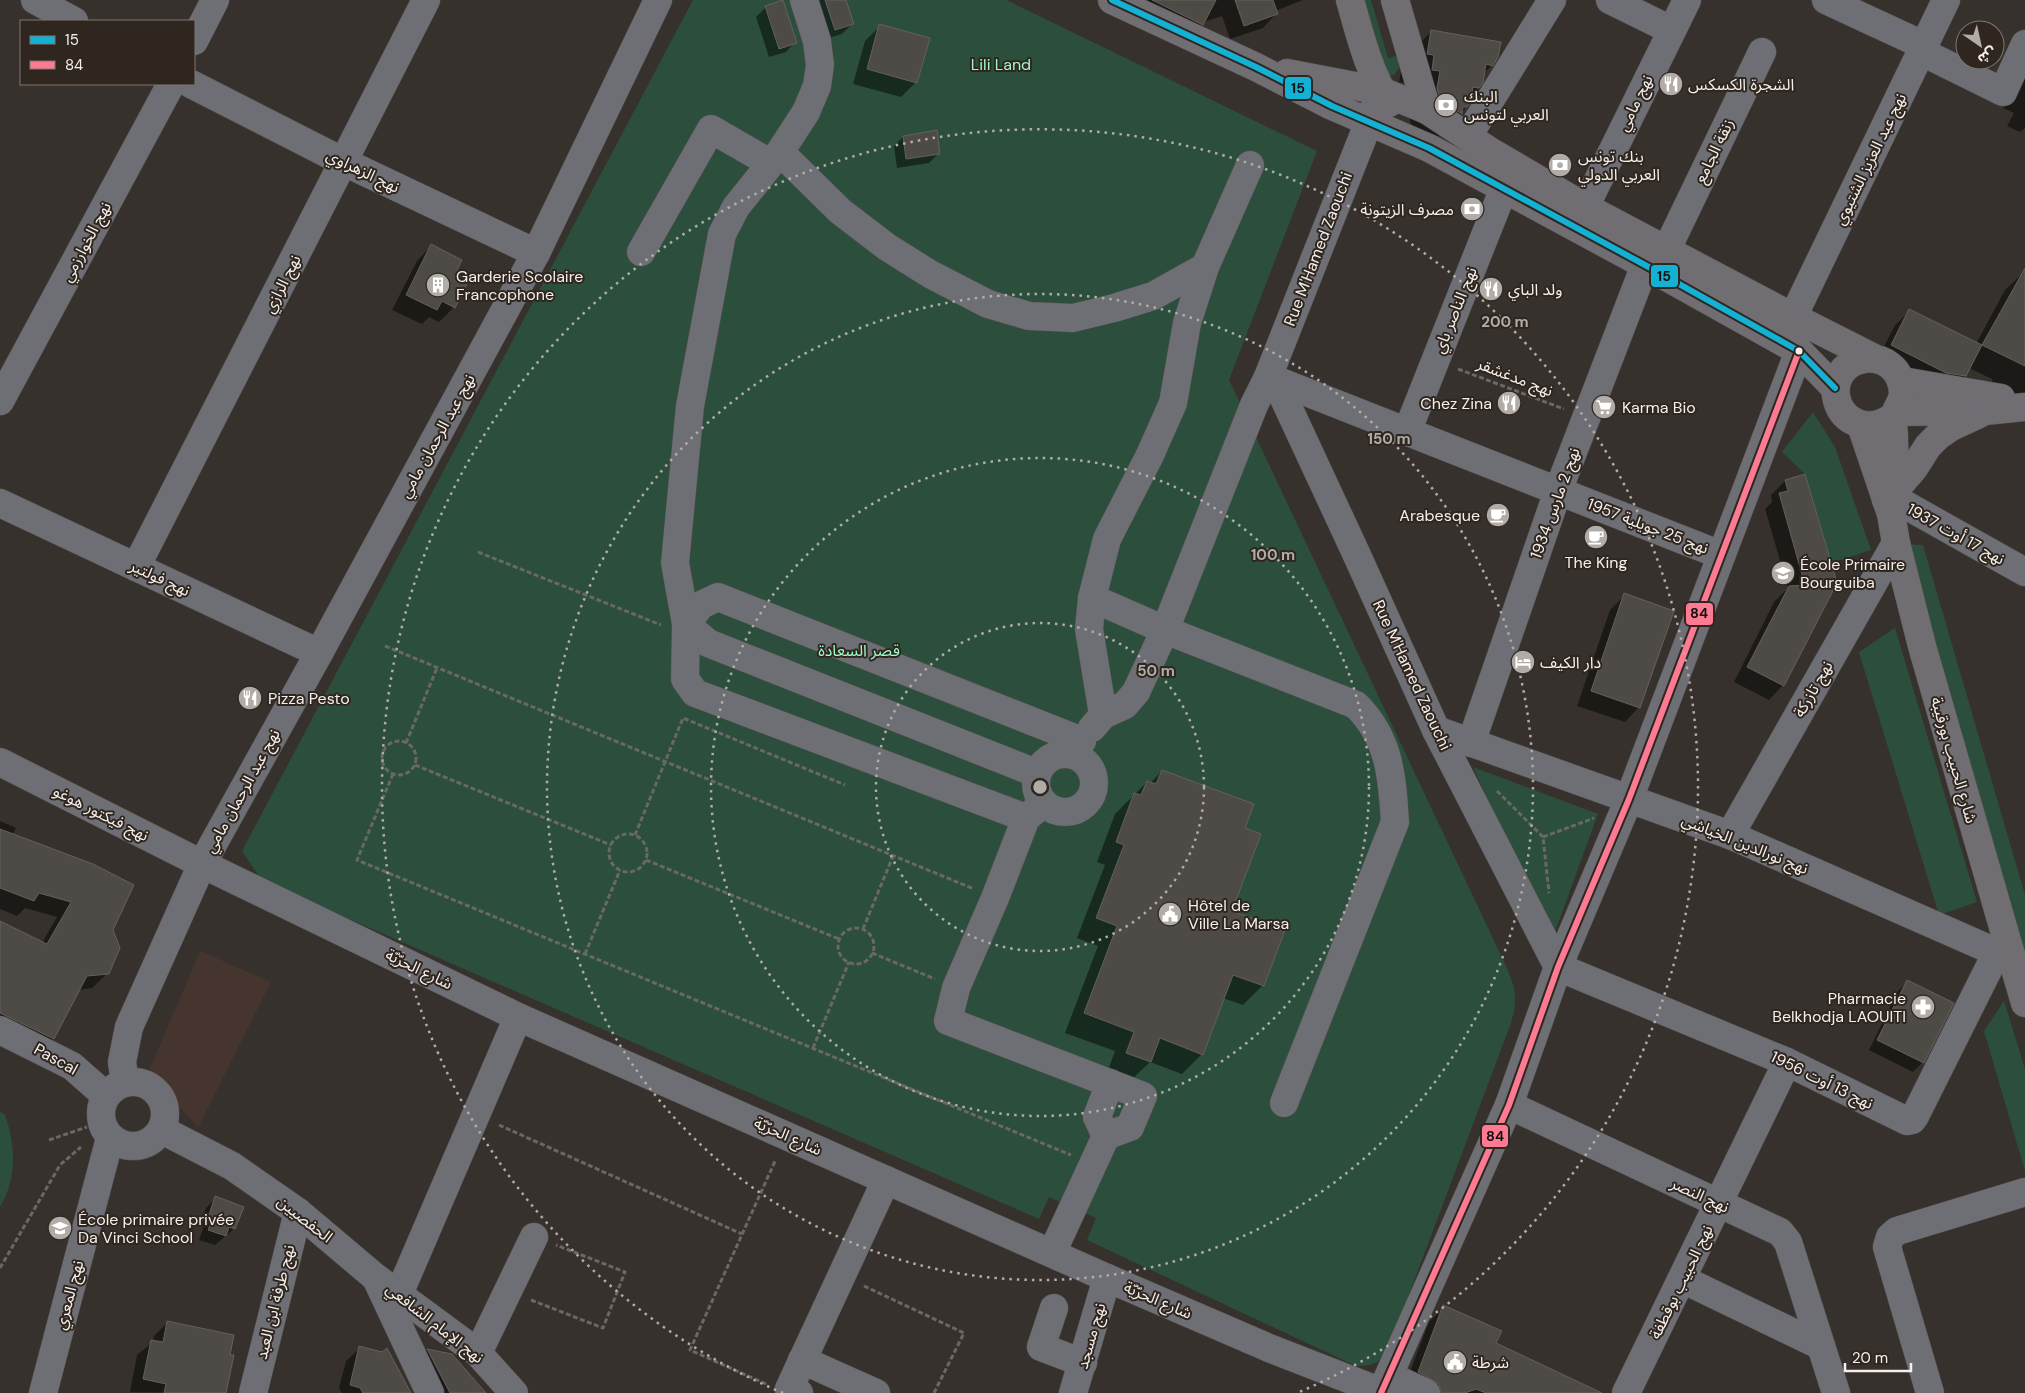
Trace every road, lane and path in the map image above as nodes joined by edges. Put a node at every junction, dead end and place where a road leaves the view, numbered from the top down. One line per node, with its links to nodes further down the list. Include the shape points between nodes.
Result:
1 (35, 0): 14 (street)
2 (215, 0): 16 (street)
3 (426, 0): 31 (street, نهج الرازي)
4 (658, 0): 37 (street, نهج عبد الرحمان مامي)
5 (804, 0): 30 (street, via 817,41 820,65 817,86 806,112)
6 (1112, 0): 20 (main road)
7 (1350, 0): 24 (main road)
8 (1395, 0): 21 (main road)
9 (1552, 0): 28 (street)
10 (1610, 0): 15 (street)
11 (1687, 0): 15 (street, نهج مامي)
12 (1826, 0): 18 (street)
13 (1946, 0): 18 (street, نهج عبد العزيز الشتيوي)
14 (72, 20)
15 (1671, 30): 34 (street, نهج مامي)
16 (195, 39)
17 (2025, 44): 18 (street, via 2003,92)
18 (1923, 49): 40 (street, نهج عبد العزيز الشتيوي)
19 (1762, 52): 35 (street, زنقة الجامع)
20 (1256, 68): 24 (main road); 25 (main road)
21 (1414, 72): 24 (main road); 26 (main road)
22 (170, 85): 47 (street, نهج الخوارزمي)
23 (193, 85): 31 (street, نهج الزهراوي)
24 (1380, 90): 25 (main road, via 1357,102); 26 (main road); 27 (street, Rue M'Hamed Zaouchi); 29 (main road, via 1397,116)
25 (1332, 106): 27 (main road)
26 (1427, 110): 28 (main road)
27 (1368, 120): 29 (main road); 44 (street, Rue M'Hamed Zaouchi)
28 (1468, 136): 34 (main road)
29 (1429, 148): 33 (main road)
30 (775, 157): 36 (street, via 712,129); 39 (street, via 840,211 930,274 988,304 1029,316 1072,318 1114,308 1153,296); 64 (street, via 736,207 722,234 690,406 675,563)
31 (344, 162): 37 (street, نهج الزهراوي); 61 (street, نهج الرازي)
32 (1250, 165): 39 (street)
33 (1504, 188): 38 (main road); 43 (street, نهج الناصر باي)
34 (1585, 207): 35 (main road)
35 (1667, 249): 40 (main road)
36 (641, 252)
37 (536, 253): 67 (street, نهج عبد الرحمان مامي)
38 (1645, 265): 41 (main road); 52 (street, نهج 2 مارس 1934)
39 (1205, 267): 63 (street, via 1187,323 1172,403 1150,455 1107,539)
40 (1793, 317): 42 (main road)
41 (1799, 351): 46 (main road); 60 (street)
42 (1874, 358): 45 (main road, via 1896,370); 46 (main road, via 1849,365 1838,378)
43 (1435, 361): 52 (path, نهج مدغشقر); 54 (street, نهج الناصر باي)
44 (1271, 378): 54 (street, نهج 25 جويلية 1957); 65 (street, via 1254,405); 70 (street, Rue M'Hamed Zaouchi, via 1355,551)
45 (1902, 381): 48 (main road); 51 (main road, via 1903,397)
46 (1836, 388): 53 (main road, via 1838,404 1847,418)
47 (0, 401)
48 (2025, 402)
49 (2025, 408): 50 (main road)
50 (1985, 411): 51 (main road); 56 (main road, via 1938,436)
51 (1896, 414): 53 (main road, via 1879,425); 56 (main road)
52 (1586, 417): 55 (street, نهج 2 مارس 1934)
53 (1861, 425): 56 (main road)
54 (1407, 432): 55 (street, نهج 25 جويلية 1957)
55 (1558, 491): 60 (street, نهج 25 جويلية 1957); 72 (street, نهج 2 مارس 1934)
56 (1892, 501): 58 (main road, شارع الحبيب بورقيبة); 62 (street, نهج 17 أوت 1937)
57 (0, 503): 61 (street, نهج فولتير)
58 (1896, 543): 83 (street, نهج تازركة); 95 (main road, شارع الحبيب بورقيبة)
59 (478, 552): 64 (path, via 669,628)
60 (1721, 555): 81 (street)
61 (136, 567): 67 (street, نهج فولتير)
62 (2025, 572)
63 (1092, 598): 65 (street); 69 (street, via 1088,629)
64 (686, 624): 73 (street, via 701,605 718,597); 78 (street, via 708,643); 82 (street, via 685,679 695,693)
65 (1165, 630): 69 (street, via 1136,692 1125,705); 105 (street, via 1356,704 1368,717 1388,757 1395,822)
66 (385, 646): 68 (path)
67 (319, 654): 88 (street, نهج عبد الرحمان مامي)
68 (437, 668): 71 (path); 75 (path)
69 (1103, 715): 73 (street)
70 (1436, 730): 72 (street, نهج نورالدين الخياشي); 97 (street, Rue M'Hamed Zaouchi)
71 (406, 743): 76 (path, via 415,752); 77 (path, via 393,743 384,752 384,765)
72 (1471, 743): 81 (street, نهج نورالدين الخياشي)
73 (1076, 748): 78 (street, via 1052,757); 82 (street, via 1093,775 1093,792 1084,806 1064,813)
74 (0, 762): 88 (street, نهج فيكتور هوغو)
75 (665, 762): 79 (path, via 683,718); 84 (path); 86 (path)
76 (415, 765): 77 (path, via 406,774); 85 (path)
77 (392, 774): 94 (path, via 357,860)
78 (1036, 774): 82 (street)
79 (845, 785)
80 (1494, 788): 81 (path, via 1543,837)
81 (1626, 807): 83 (street, نهج نورالدين الخياشي); 97 (street)
82 (1035, 811): 90 (street)
83 (1730, 834): 95 (street, نهج نورالدين الخياشي)
84 (635, 835): 85 (path, via 621,835); 87 (path, via 646,845)
85 (611, 845): 89 (path, via 610,860)
86 (893, 856): 90 (path); 91 (path)
87 (646, 860): 89 (path, via 636,870); 92 (path)
88 (202, 864): 100 (street, شارع الحرّيّة); 104 (street, نهج عبد الرحمان مامي, via 129,1027)
89 (620, 870): 94 (path)
90 (995, 898): 98 (street)
91 (862, 929): 92 (path, via 849,930); 93 (path, via 872,940)
92 (839, 939): 96 (path, via 839,953)
93 (872, 953): 96 (path, via 862,963); 98 (path)
94 (585, 954): 102 (path)
95 (2011, 958): 99 (main road, شارع الحبيب بورقيبة); 103 (street, نهج 13 أوت 1956, via 1912,1120 1907,1121)
96 (849, 962): 102 (path)
97 (1558, 968): 103 (street, نهج 13 أوت 1956); 106 (street)
98 (956, 988): 112 (street, via 948,1021 1110,1083 1098,1117 1106,1136)
99 (2025, 1003)
100 (518, 1017): 107 (street); 113 (street, شارع الحرّيّة)
101 (0, 1030): 104 (street, Pascal)
102 (813, 1048): 112 (path)
103 (1786, 1062): 115 (street, نهج الحبيب بوقطفة)
104 (116, 1089): 108 (street, via 101,1110); 109 (street, via 138,1082 159,1094 166,1118)
105 (1284, 1103)
106 (1509, 1105): 115 (street, نهج النصر); 132 (street)
107 (476, 1115): 117 (path); 126 (street)
108 (105, 1129): 109 (street, via 129,1146 153,1140); 110 (path); 120 (path, via 60,1165); 134 (street, نهج المعري)
109 (162, 1130): 116 (street, الحفصيين, via 232,1166)
110 (49, 1140)
111 (776, 1159): 117 (path)
112 (1093, 1164): 119 (street)
113 (886, 1180): 119 (street, شارع الحرّيّة); 121 (street)
114 (2025, 1192): 144 (street, via 1897,1231 1890,1237 1887,1247)
115 (1719, 1204): 124 (street, نهج الحبيب بوقطفة); 128 (street, نهج النصر, via 1785,1236)
116 (298, 1212): 122 (street, الحفصيين); 135 (street, نهج طرفة ابن العبد)
117 (742, 1234): 133 (path, via 690,1350 781,1390)
118 (534, 1237): 125 (street); 125 (path, via 625,1272 603,1328)
119 (1052, 1253): 123 (street, شارع الحرّيّة)
120 (0, 1268)
121 (841, 1275): 130 (street); 139 (path, via 964,1333)
122 (375, 1276): 126 (street, نهج الإمام الشافعي); 136 (street)
123 (1107, 1278): 131 (street, نهج مسجد); 132 (street, شارع الحرّيّة, via 1269,1348)
124 (1682, 1279): 128 (street); 142 (street, نهج الحبيب بوقطفة)
125 (508, 1292): 129 (street)
126 (399, 1294): 129 (street, نهج الإمام الشافعي)
127 (1054, 1308): 131 (street, via 1041,1347)
128 (1821, 1346): 143 (street, نهج النصر)
129 (478, 1353): 137 (street, نهج الإمام الشافعي)
130 (802, 1360): 133 (street); 138 (street)
131 (1083, 1363): 140 (street, نهج مسجد)
132 (1384, 1387): 141 (street, شارع الحرّيّة)
133 (794, 1391)
134 (43, 1393)
135 (253, 1393)
136 (430, 1393)
137 (514, 1393)
138 (876, 1393)
139 (934, 1393)
140 (1073, 1393)
141 (1426, 1393)
142 (1626, 1393)
143 (1836, 1393)
144 (1930, 1393)

